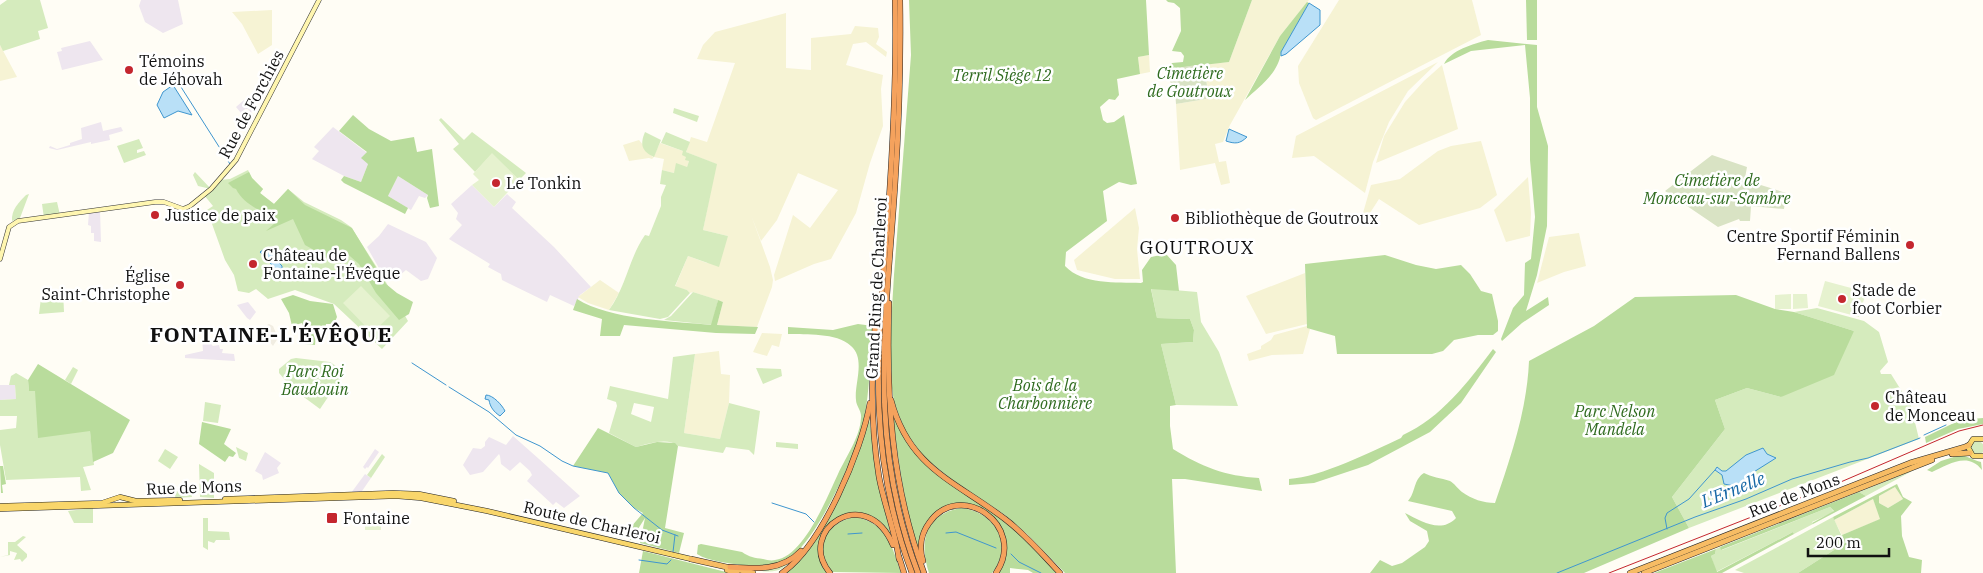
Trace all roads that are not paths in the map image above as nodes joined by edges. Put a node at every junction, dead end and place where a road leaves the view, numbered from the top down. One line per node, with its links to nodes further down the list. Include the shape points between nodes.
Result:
1 (319, 0): 5 (main road, Rue de Forchies, via 240,154 220,180 188,207 158,202 15,222 8,227)
2 (895, 0): 4 (highway, Grand Ring de Charleroi, via 892,145)
3 (900, 0): 6 (highway, Grand Ring de Charleroi, via 899,102)
4 (884, 257): 7 (highway, via 874,332); 28 (highway, Grand Ring de Charleroi, via 878,351 879,430 892,507)
5 (0, 259)
6 (889, 266): 8 (highway); 29 (highway, Grand Ring de Charleroi, via 883,360 885,429 897,505)
7 (871, 390): 19 (highway, via 855,459); 21 (highway, via 879,475)
8 (889, 390): 30 (highway, via 896,472); 32 (highway, via 902,431 919,456 936,472 1014,526)
9 (1983, 439): 10 (main road, Rue de Mons, via 1975,438)
10 (1969, 445): 11 (main road); 33 (highway, Rue de Mons, via 1902,466)
11 (1970, 453): 12 (main road, Rue de Mons, via 1975,457); 34 (highway, Rue de Mons, via 1947,455 1904,470)
12 (1983, 456)
13 (115, 498): 14 (main road, Rue de Mons); 16 (main road); 18 (main road, Rue de Mons, via 102,503)
14 (127, 498): 15 (main road, Rue de Mons, via 144,502); 17 (main road)
15 (302, 499): 17 (main road, Rue de Mons); 20 (main road, Route de Charleroi, via 430,499)
16 (117, 506): 17 (main road, Rue de Mons); 18 (main road, Rue de Mons)
17 (125, 506)
18 (0, 508)
19 (810, 544): 22 (highway, via 790,560 774,566); 25 (highway)
20 (691, 559): 22 (highway); 23 (highway)
21 (899, 559): 26 (highway, via 881,525 866,516 850,515 832,524 822,540 822,558); 27 (highway)
22 (730, 567): 24 (highway)
23 (737, 573)
24 (753, 573)
25 (782, 573)
26 (830, 573)
27 (904, 573)
28 (912, 573)
29 (918, 573)
30 (925, 573): 31 (highway, via 921,545 927,526 943,511 957,506 987,514 1001,531 1004,552)
31 (996, 573)
32 (1060, 573)
33 (1630, 573)
34 (1644, 573)

